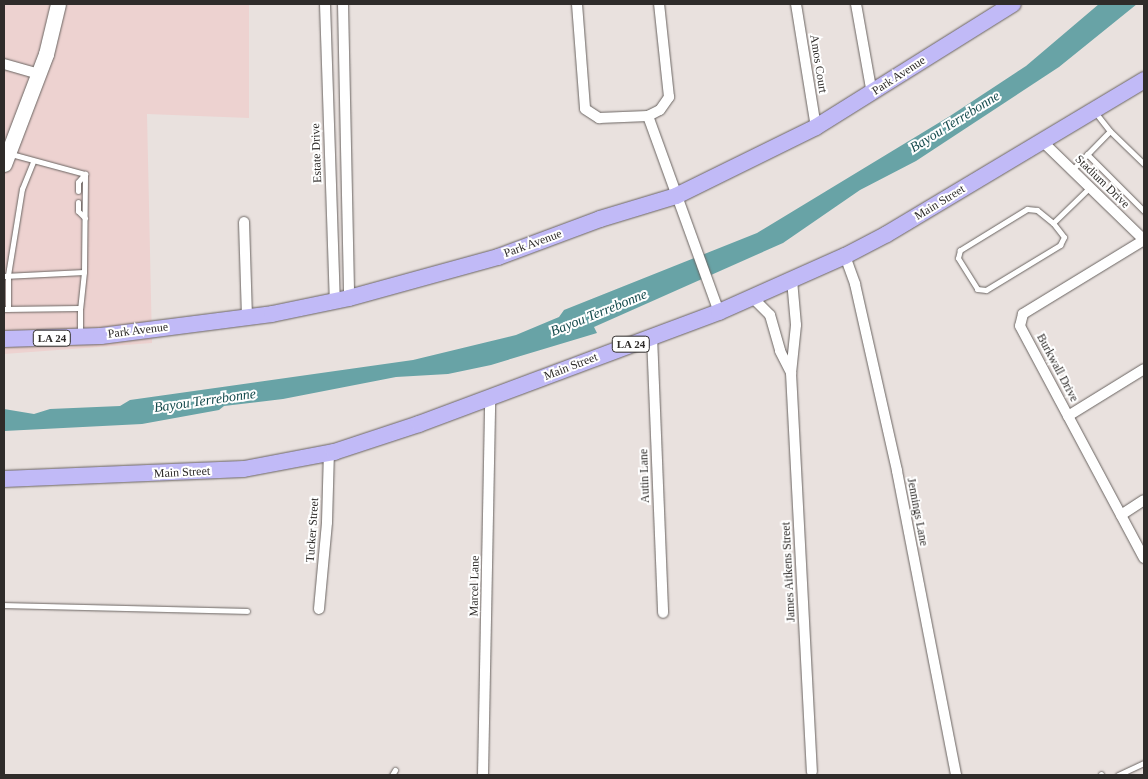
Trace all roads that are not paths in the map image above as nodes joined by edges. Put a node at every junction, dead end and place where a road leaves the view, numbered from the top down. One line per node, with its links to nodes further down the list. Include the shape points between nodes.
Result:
1 (58, 4): 10 (main road)
2 (325, 4): 38 (street, Estate Drive)
3 (344, 4): 38 (street)
4 (577, 4): 14 (street, via 585,109 599,118)
5 (659, 4): 14 (street, via 669,98 660,110)
6 (796, 4): 15 (street, Amos Court)
7 (856, 4): 12 (street)
8 (1006, 6): 12 (main road, Park Avenue / LA 24)
9 (4, 64): 10 (street)
10 (39, 74): 19 (main road)
11 (1144, 80): 13 (main road, Main Street / LA 24)
12 (872, 94): 15 (main road, Park Avenue / LA 24)
13 (1094, 109): 16 (lane); 17 (main road, Main Street / LA 24)
14 (648, 116): 26 (street)
15 (816, 127): 26 (main road, Park Avenue / LA 24)
16 (1110, 131): 18 (lane); 21 (lane)
17 (1042, 141): 22 (street, Stadium Drive); 33 (main road, Main Street / LA 24)
18 (1087, 154): 22 (lane); 28 (lane)
19 (6, 158): 20 (lane)
20 (33, 162): 23 (lane); 35 (lane, via 22,189)
21 (1144, 164)
22 (1072, 170): 24 (street, Stadium Drive)
23 (85, 174): 25 (lane, via 78,182); 29 (lane)
24 (1090, 187): 31 (lane); 32 (street, Stadium Drive)
25 (78, 191)
26 (676, 196): 38 (main road, Park Avenue / LA 24, via 600,219 498,257); 41 (street)
27 (78, 202): 29 (lane, via 78,212)
28 (1144, 211)
29 (86, 218): 34 (lane)
30 (244, 222): 42 (street)
31 (1053, 223): 31 (lane, via 1064,237 1060,245 986,290 977,289 958,258 960,250 1027,209 1037,210)
32 (1144, 240): 49 (street, Burkwall Drive, via 1023,314 1020,326)
33 (845, 256): 36 (main road, Main Street / LA 24); 62 (street, Jennings Lane, via 855,284 897,470)
34 (84, 272): 35 (lane); 39 (lane)
35 (6, 276): 40 (lane)
36 (792, 280): 37 (main road, Main Street / LA 24); 47 (street, James Aitkens Street, via 796,325)
37 (753, 298): 41 (main road, Main Street / LA 24); 47 (street, James Aitkens Street, via 770,315 780,351)
38 (342, 299): 42 (main road, Park Avenue / LA 24)
39 (80, 308): 40 (lane); 44 (lane)
40 (6, 309)
41 (719, 312): 43 (main road, Main Street / LA 24)
42 (248, 318): 44 (main road, Park Avenue / LA 24)
43 (652, 336): 48 (main road, Main Street / LA 24); 58 (street, Autin Lane)
44 (80, 337): 45 (main road, Park Avenue / LA 24)
45 (4, 339)
46 (1144, 369): 49 (street)
47 (791, 373): 60 (street, James Aitkens Street)
48 (490, 398): 50 (main road, Main Street / LA 24); 61 (street, Marcel Lane)
49 (1068, 416): 53 (street, Burkwall Drive)
50 (329, 452): 51 (main road, Main Street / LA 24, via 244,469); 56 (street, Tucker Street)
51 (4, 479)
52 (1144, 500): 53 (street)
53 (1121, 514): 54 (street, Burkwall Drive)
54 (1144, 558)
55 (4, 605): 57 (lane)
56 (319, 609)
57 (247, 611)
58 (663, 614)
59 (1144, 763): 63 (lane)
60 (812, 771)
61 (483, 775)
62 (956, 775)
63 (1118, 775)

